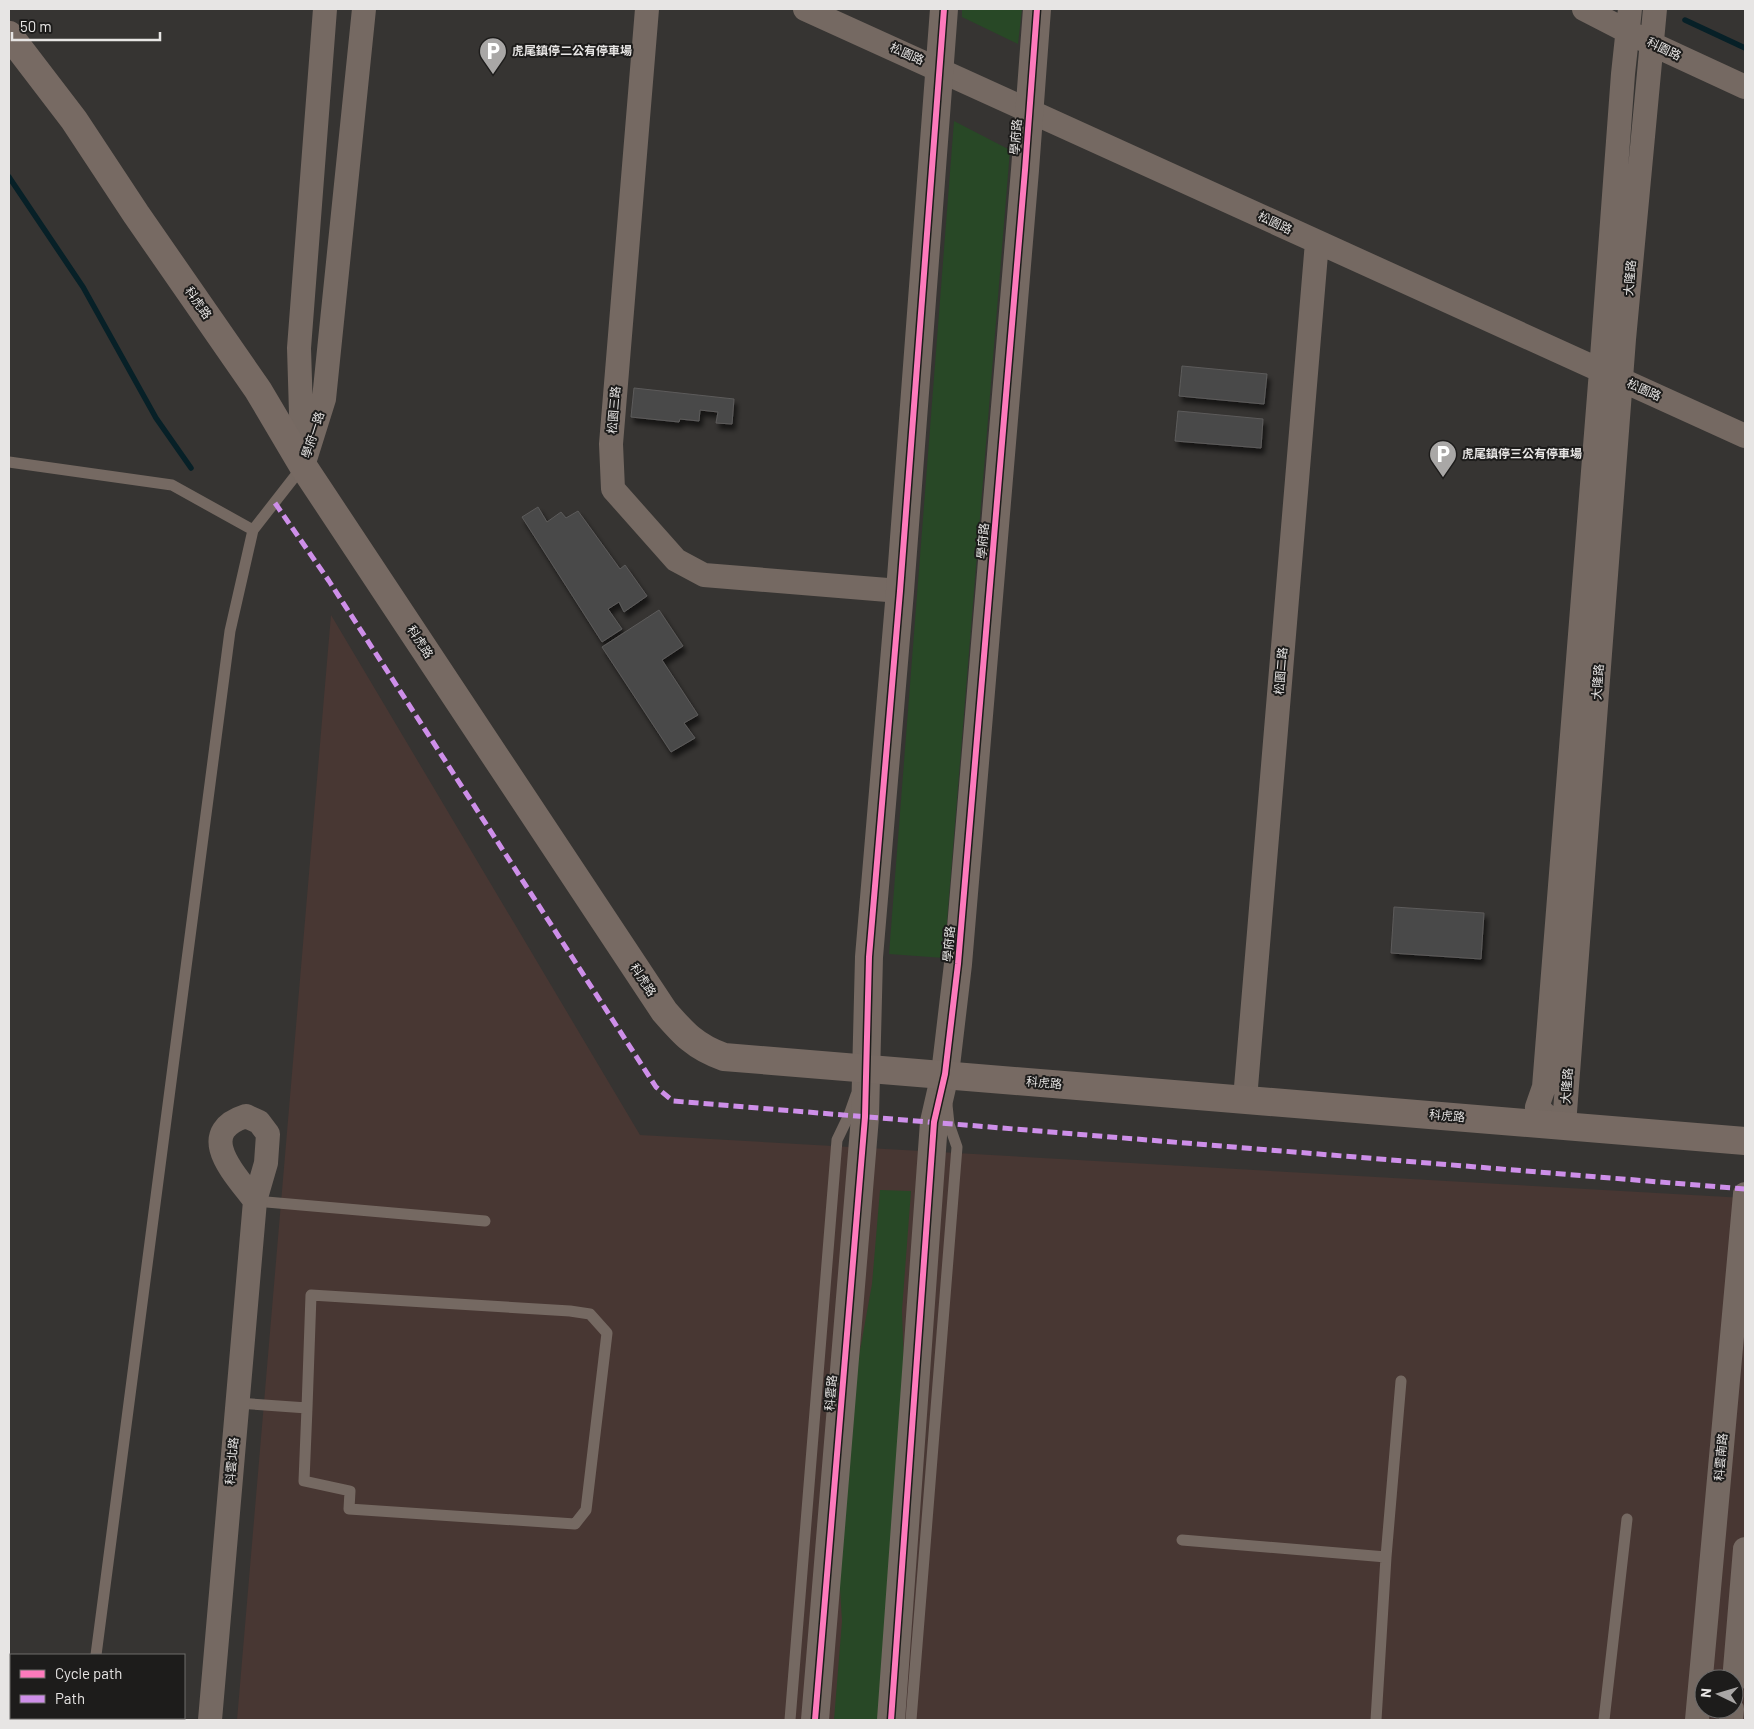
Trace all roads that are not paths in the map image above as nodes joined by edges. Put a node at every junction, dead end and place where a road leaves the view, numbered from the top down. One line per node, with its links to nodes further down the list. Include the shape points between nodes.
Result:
1 (325, 9): 19 (street, 學府一路, via 299,348)
2 (364, 9): 19 (street, 學府一路, via 324,399)
3 (647, 9): 21 (street, 松園三路, via 611,444 613,489 676,560 704,575)
4 (805, 9): 12 (street, 松園路)
5 (944, 9): 12 (street)
6 (1037, 9): 14 (street, 學府路)
7 (1584, 9): 9 (street, 科園路)
8 (1655, 9): 11 (street, 大隆路)
9 (1629, 20): 11 (street, 科園路); 16 (street, 大隆路)
10 (9, 35): 19 (main road, 科虎路, via 74,120 258,390)
11 (1652, 44): 13 (street, 科園路); 16 (street, 大隆路)
12 (940, 69): 14 (street, 松園路); 21 (street)
13 (1745, 86)
14 (1029, 111): 15 (street, 松園路); 23 (street, 學府路, via 960,944)
15 (1317, 242): 16 (street, 松園路); 24 (street, 松園二路)
16 (1611, 376): 17 (street, 松園路); 25 (street, 大隆路, via 1544,1086 1537,1107)
17 (1745, 436)
18 (9, 462): 20 (lane, via 172,485)
19 (303, 466): 20 (lane); 22 (main road, 科虎路, via 664,1011 681,1030 706,1051 724,1057)
20 (253, 530): 37 (lane, via 230,631)
21 (900, 592): 22 (street, via 869,957)
22 (866, 1068): 23 (main road, 科虎路); 41 (lane, via 836,1140); 42 (street, 科雲路, via 865,1117)
23 (945, 1074): 24 (main road, 科虎路); 43 (street, via 934,1122); 44 (lane, via 949,1124 957,1147)
24 (1245, 1099): 25 (main road, 科虎路)
25 (1556, 1125): 26 (main road, 科虎路)
26 (1745, 1140)
27 (1745, 1194): 47 (street, 科雲南路)
28 (255, 1201): 29 (lane); 31 (street, 科雲北路)
29 (486, 1221)
30 (1401, 1381): 36 (lane)
31 (237, 1403): 32 (lane); 39 (street, 科雲北路)
32 (307, 1408): 32 (lane, via 304,1481 350,1491 349,1509 575,1524 586,1510 607,1333 590,1314 570,1311 312,1295)
33 (1627, 1519): 46 (lane)
34 (1182, 1540): 36 (lane)
35 (1745, 1549): 38 (street)
36 (1386, 1556): 45 (lane)
37 (96, 1654)
38 (1735, 1669)
39 (210, 1720): 40 (street)
40 (216, 1720)
41 (790, 1720)
42 (815, 1720)
43 (891, 1720)
44 (911, 1720)
45 (1376, 1720)
46 (1604, 1720)
47 (1697, 1720)

